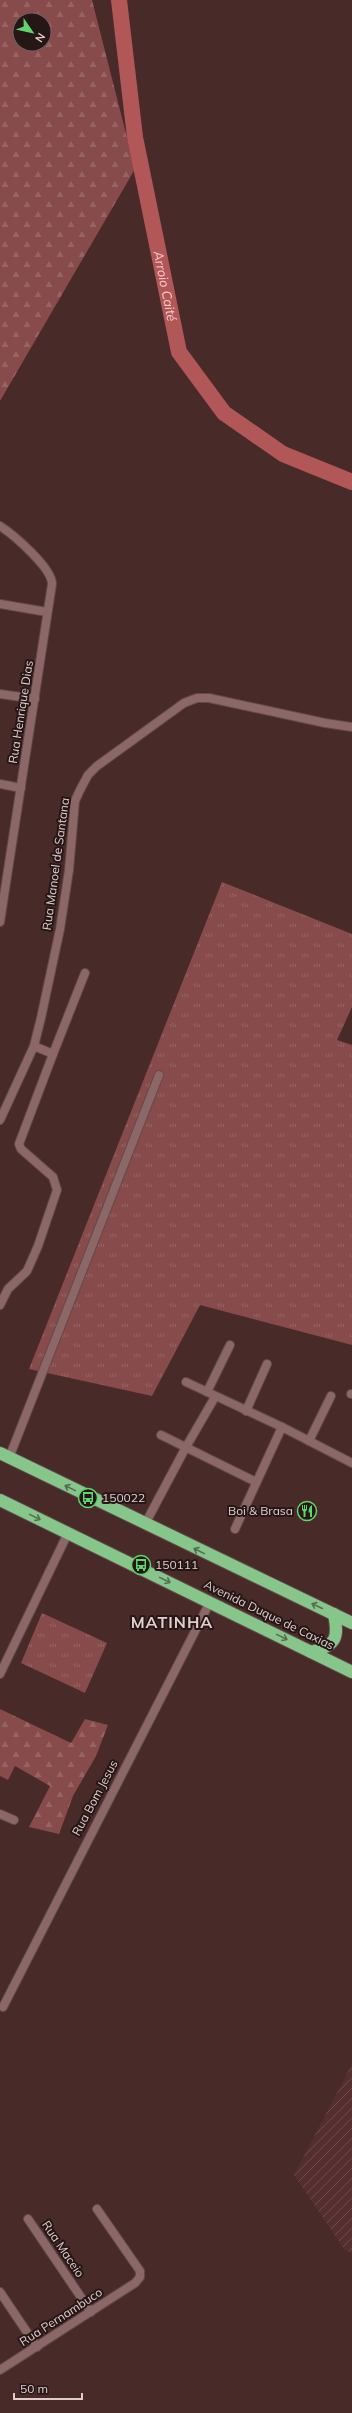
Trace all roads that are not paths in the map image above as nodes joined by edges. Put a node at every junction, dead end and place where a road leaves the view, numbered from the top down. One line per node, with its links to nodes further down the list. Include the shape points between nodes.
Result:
1 (0, 526): 3 (street, Rua Henrique Dias, via 39,561 50,576 52,590)
2 (0, 604): 3 (street)
3 (47, 612): 5 (street, Rua Henrique Dias)
4 (0, 694): 5 (street)
5 (35, 699): 8 (street, Rua Henrique Dias)
6 (352, 727): 12 (street, Rua Manoel de Santana, via 232,702 197,698 184,703 88,775 75,801 60,928)
7 (0, 784): 8 (street)
8 (21, 788): 9 (street, Rua Henrique Dias)
9 (4, 877): 10 (street, Rua Henrique Dias)
10 (0, 922)
11 (85, 973): 13 (street)
12 (34, 1046): 13 (street); 15 (street, Rua Manoel de Santana)
13 (53, 1054): 16 (street, via 19,1144 21,1149 53,1177 56,1194 27,1271 8,1289)
14 (159, 1075): 28 (street)
15 (0, 1120)
16 (0, 1305)
17 (230, 1345): 20 (street)
18 (267, 1364): 23 (street)
19 (186, 1382): 20 (street)
20 (207, 1392): 21 (street)
21 (215, 1396): 23 (street); 27 (street)
22 (331, 1396): 26 (street)
23 (246, 1411): 24 (street)
24 (282, 1427): 26 (street); 30 (street)
25 (160, 1435): 27 (street)
26 (309, 1441): 29 (street)
27 (186, 1447): 30 (street); 32 (street)
28 (4, 1455): 32 (highway, one-way to 28)
29 (352, 1463)
30 (256, 1482): 33 (street)
31 (0, 1500): 34 (highway, Avenida Duque de Caxias, one-way to 34)
32 (145, 1524): 36 (highway, one-way to 32)
33 (234, 1529)
34 (68, 1533): 35 (highway, Avenida Duque de Caxias, one-way to 35); 40 (street)
35 (210, 1602): 38 (highway, Avenida Duque de Caxias, one-way to 38); 43 (street, Rua Bom Jesus)
36 (334, 1614): 37 (highway); 38 (highway, via 335,1640 330,1646)
37 (352, 1623)
38 (311, 1652): 39 (highway, Avenida Duque de Caxias)
39 (352, 1672)
40 (0, 1674)
41 (0, 1814): 42 (street)
42 (14, 1820)
43 (3, 2007)
44 (97, 2209): 47 (street, Rua Pernambuco, via 140,2271 140,2277)
45 (28, 2220): 47 (street, Rua Maceio)
46 (0, 2292): 48 (street)
47 (91, 2312): 48 (street, Rua Pernambuco)
48 (36, 2347): 49 (street, Rua Pernambuco)
49 (0, 2370)

